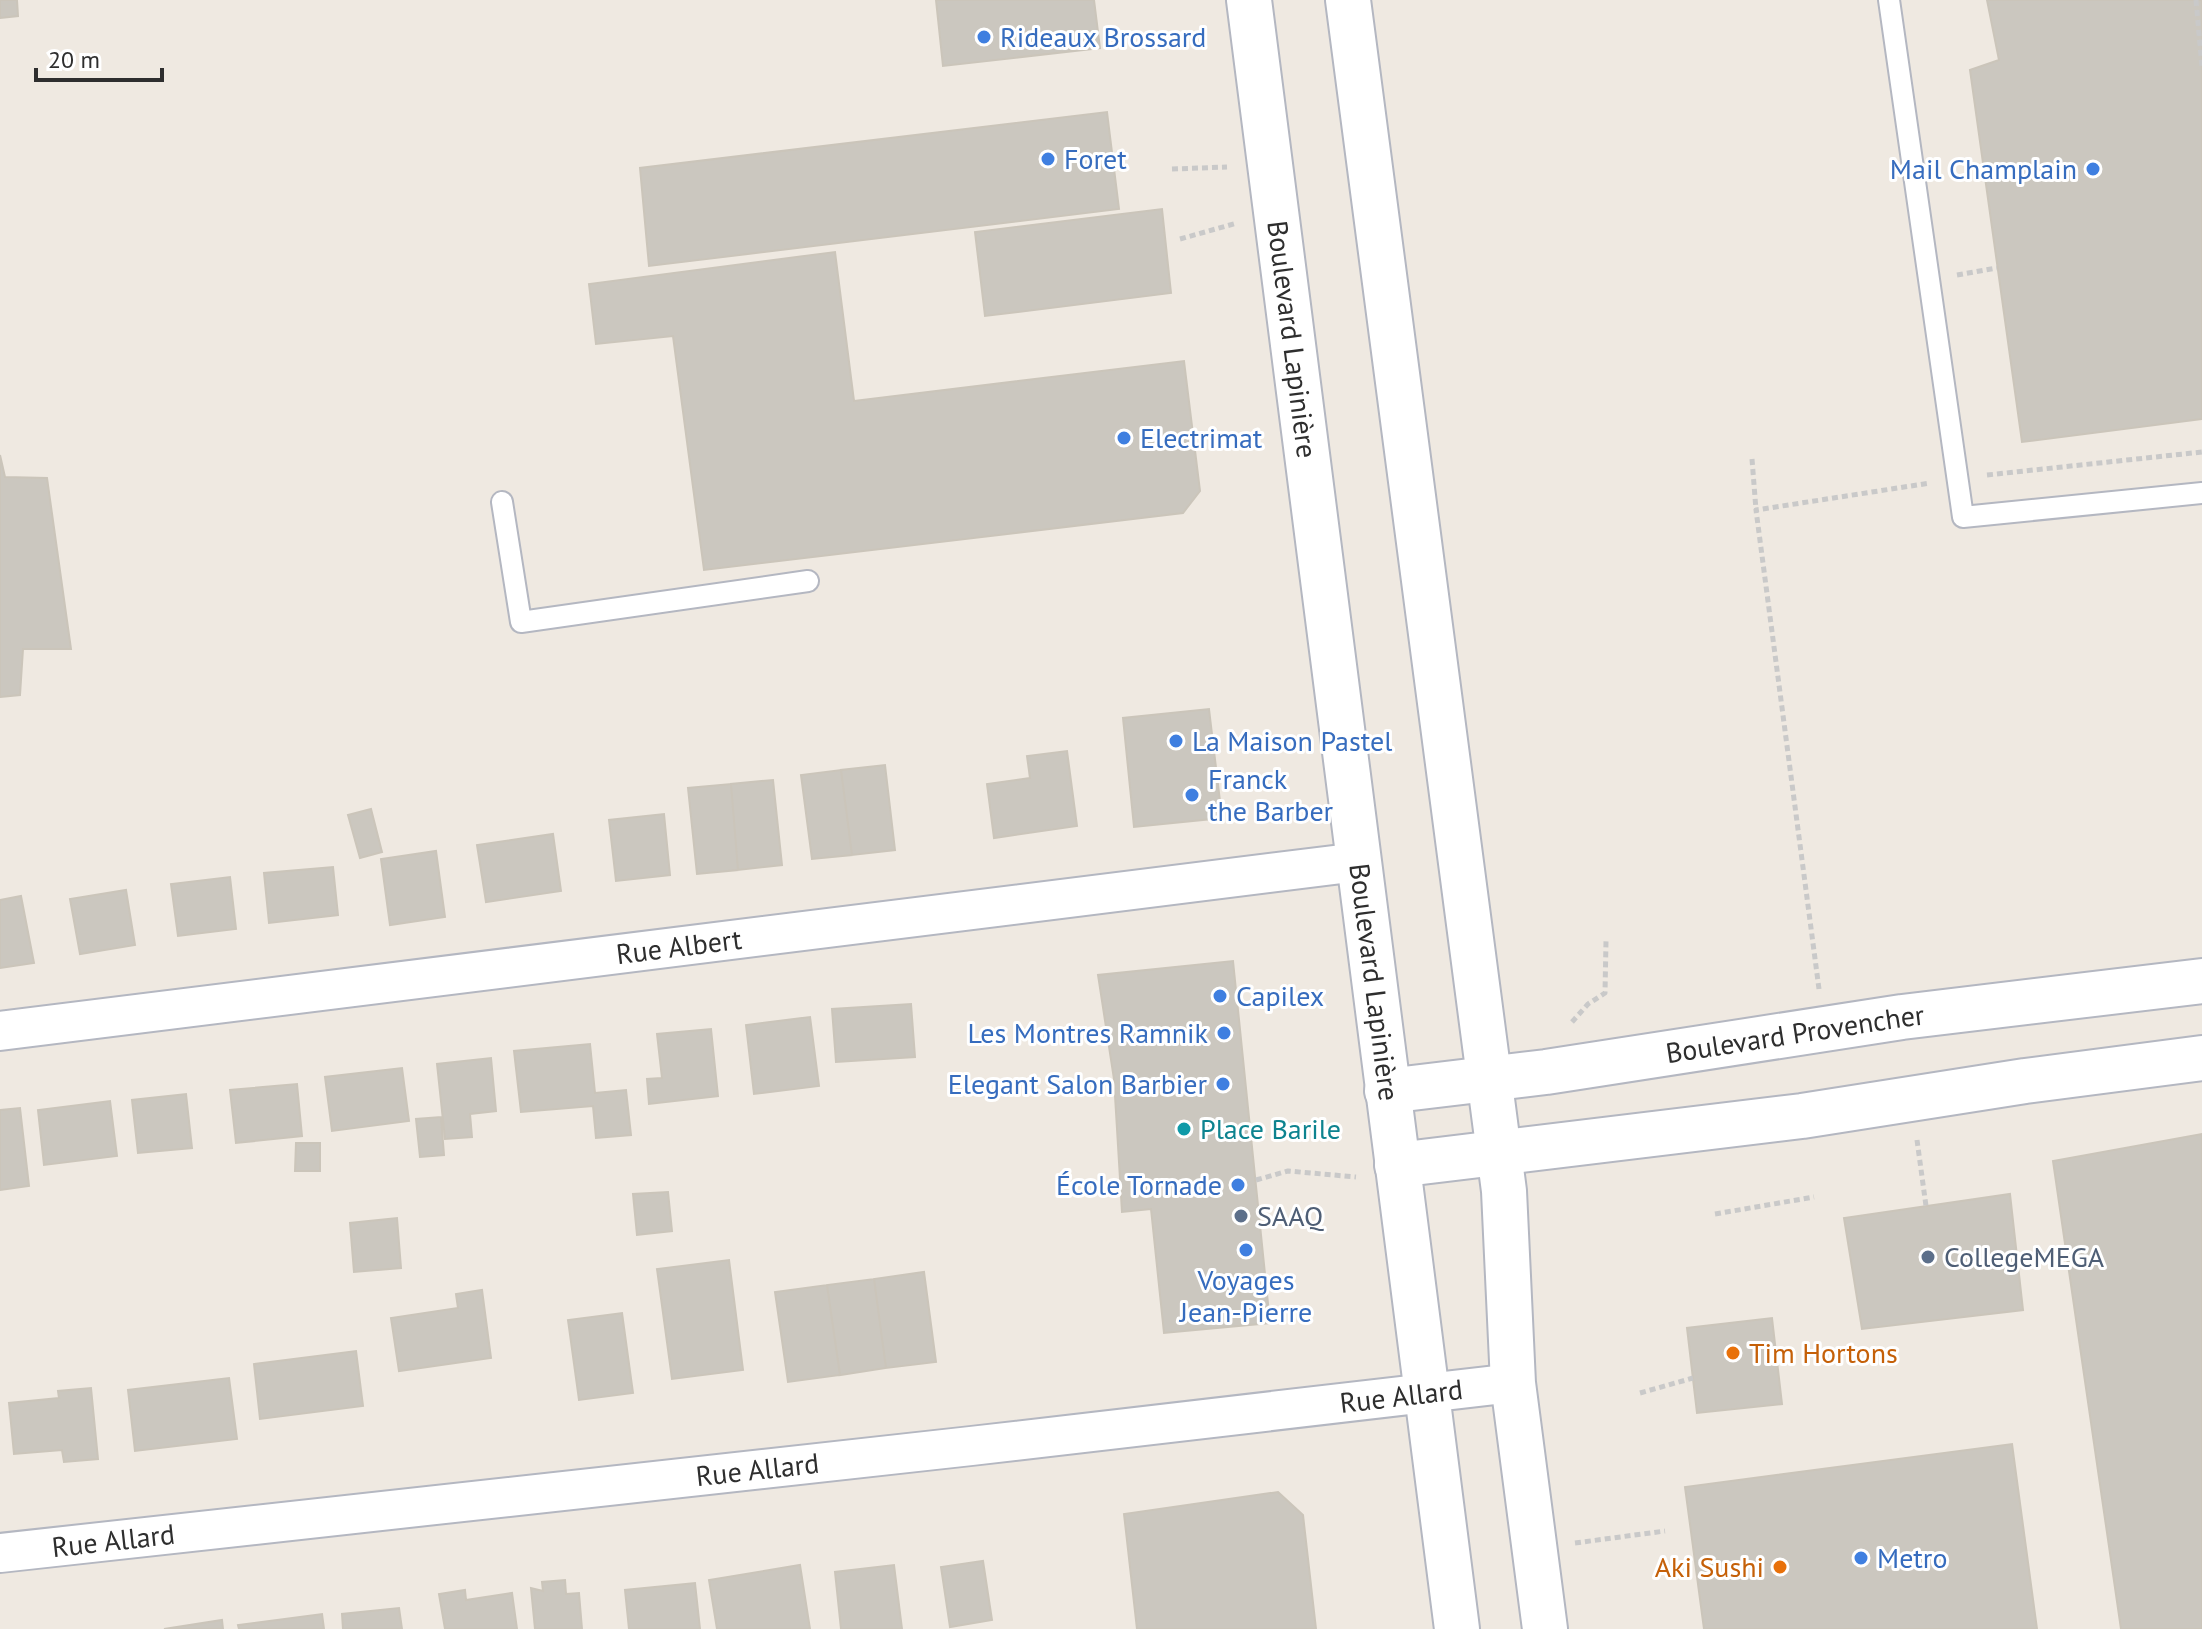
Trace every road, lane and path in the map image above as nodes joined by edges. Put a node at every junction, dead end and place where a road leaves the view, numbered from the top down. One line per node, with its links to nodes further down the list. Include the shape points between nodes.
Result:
1 (1249, 0): 6 (main road, Boulevard Lapinière)
2 (1348, 0): 24 (main road)
3 (1889, 0): 12 (lane)
4 (2196, 0): 5 (path)
5 (2202, 67)
6 (1270, 164): 7 (path); 8 (main road, Boulevard Lapinière)
7 (1172, 169)
8 (1276, 214): 9 (path); 17 (main road, Boulevard Lapinière)
9 (1180, 239)
10 (2202, 452): 12 (path)
11 (1752, 459): 15 (path)
12 (1957, 479): 13 (lane, via 1963,517); 15 (path)
13 (2202, 493)
14 (502, 502): 16 (lane, via 521,622)
15 (1756, 510): 21 (path)
16 (808, 581)
17 (1358, 862): 22 (street, Rue Albert); 25 (main road, Boulevard Lapinière)
18 (1606, 941): 20 (path, via 1605,993)
19 (2202, 981): 21 (main road, Boulevard Provencher)
20 (1562, 1029)
21 (1823, 1029): 24 (main road, Boulevard Provencher)
22 (0, 1031)
23 (2202, 1058): 27 (main road)
24 (1488, 1078): 25 (main road, Boulevard Provencher); 27 (main road)
25 (1387, 1091): 28 (main road, Boulevard Lapinière)
26 (1916, 1134): 31 (path)
27 (1499, 1154): 28 (main road); 34 (main road)
28 (1377, 1171): 29 (path, via 1288,1171); 36 (main road, Boulevard Lapinière)
29 (1256, 1180)
30 (1814, 1197): 32 (path)
31 (1926, 1206)
32 (1715, 1214)
33 (1693, 1378): 35 (path)
34 (1513, 1383): 36 (street, Rue Allard); 38 (main road)
35 (1640, 1393)
36 (1426, 1394): 39 (street, Rue Allard); 40 (main road, Boulevard Lapinière)
37 (1665, 1531): 38 (path)
38 (1534, 1549): 41 (main road)
39 (0, 1553)
40 (1457, 1629)
41 (1545, 1629)

